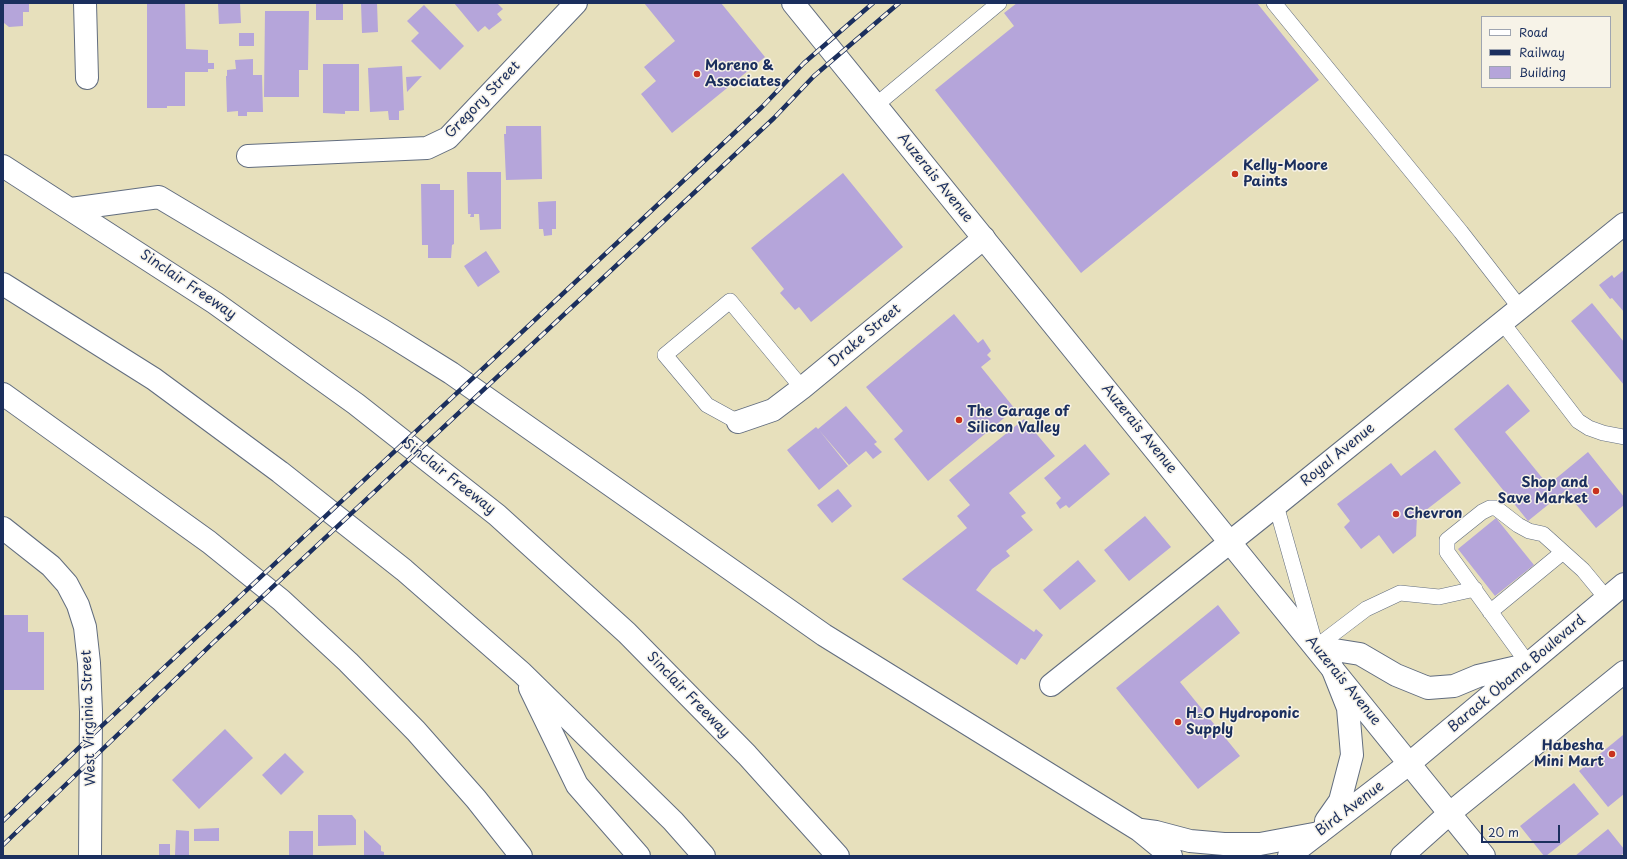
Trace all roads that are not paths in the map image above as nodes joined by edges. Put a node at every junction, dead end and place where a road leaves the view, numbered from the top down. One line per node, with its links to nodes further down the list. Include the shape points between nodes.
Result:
1 (85, 3): 6 (main road)
2 (576, 3): 8 (main road, Gregory Street, via 448,138 434,145 427,148)
3 (793, 3): 7 (main road, Auzerais Avenue)
4 (1000, 3): 7 (lane)
5 (1274, 3): 14 (lane)
6 (87, 78)
7 (876, 105): 12 (main road, Auzerais Avenue)
8 (248, 156)
9 (3, 166): 10 (main road, Sinclair Freeway)
10 (71, 209): 36 (main road, via 159,197 451,373 824,635); 42 (main road, Sinclair Freeway, via 215,303 356,404 497,516 627,633 747,755)
11 (1624, 224): 14 (main road, Royal Avenue)
12 (984, 238): 16 (main road, Drake Street); 22 (main road, Auzerais Avenue)
13 (3, 284): 32 (main road, via 154,379 280,472 404,570)
14 (1520, 308): 15 (main road, Royal Avenue)
15 (1502, 322): 19 (lane, via 1578,421 1603,433); 20 (main road, Royal Avenue)
16 (802, 388): 18 (main road, Drake Street, via 773,410); 18 (lane, via 730,301 665,355 707,405)
17 (3, 394): 39 (main road, via 209,542 281,600 348,662 416,731 476,799)
18 (738, 422)
19 (1624, 437)
20 (1276, 505): 22 (main road, Royal Avenue); 28 (lane)
21 (3, 528): 38 (main road, West Virginia Street, via 51,566 66,584 78,605 84,627 89,663 91,712)
22 (1230, 542): 28 (main road, Auzerais Avenue); 33 (main road, Royal Avenue)
23 (1563, 552): 25 (lane, via 1543,534 1518,526 1496,508 1490,508 1447,540 1446,545 1447,552); 26 (lane, via 1583,570); 27 (lane)
24 (1624, 584): 26 (main road, Barack Obama Boulevard)
25 (1475, 589): 27 (lane); 28 (lane, via 1440,597 1400,593 1366,609)
26 (1607, 599): 30 (main road, Barack Obama Boulevard)
27 (1490, 612): 30 (lane)
28 (1316, 646): 29 (main road, Auzerais Avenue); 30 (main road, via 1360,654 1396,676 1428,688 1454,686 1478,676)
29 (1331, 665): 34 (main road, Auzerais Avenue); 37 (main road, via 1348,708 1352,755 1340,801)
30 (1529, 665): 34 (main road, Barack Obama Boulevard)
31 (1624, 672): 35 (main road)
32 (522, 673): 40 (main road, via 577,785); 41 (main road, via 673,821)
33 (1051, 685)
34 (1410, 763): 35 (main road, Auzerais Avenue); 37 (main road, Bird Avenue)
35 (1450, 813): 45 (main road); 46 (main road, Auzerais Avenue)
36 (1139, 830): 37 (main road, via 1190,841 1224,844 1260,844); 43 (main road)
37 (1319, 832): 44 (main road, Bird Avenue)
38 (90, 856)
39 (521, 856)
40 (639, 856)
41 (704, 856)
42 (838, 856)
43 (1171, 856)
44 (1289, 856)
45 (1402, 856)
46 (1484, 856)

